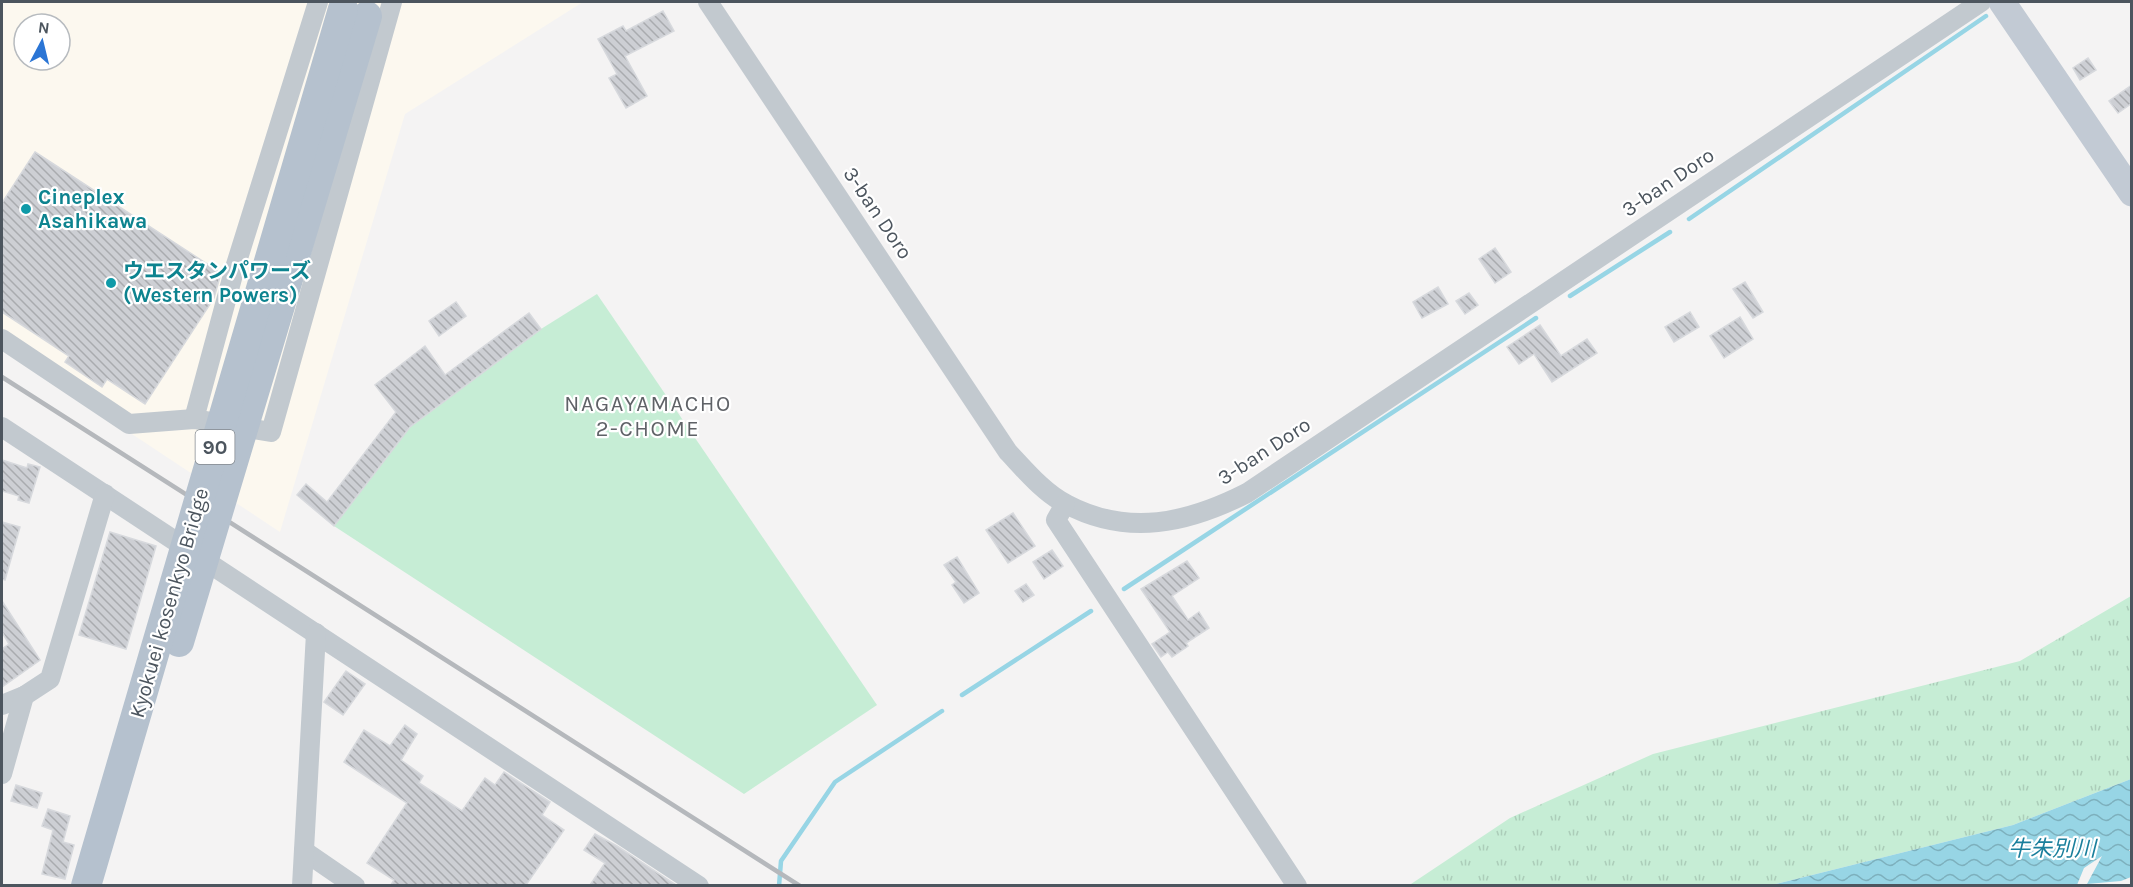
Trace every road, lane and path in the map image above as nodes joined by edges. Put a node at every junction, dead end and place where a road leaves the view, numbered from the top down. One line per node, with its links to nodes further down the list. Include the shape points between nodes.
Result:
1 (392, 2): 8 (street, via 271,432)
2 (708, 2): 11 (street, 3-ban Doro, via 1008,452 1033,479)
3 (1981, 2): 11 (street, 3-ban Doro, via 1247,493 1186,519 1143,523 1105,519)
4 (2002, 2): 6 (street)
5 (343, 9): 8 (street, via 240,249); 17 (main road, Kyokuei kosenkyo Bridge / 90, bridge); 18 (main road, Kyokuei kosenkyo Bridge / 90, bridge)
6 (2132, 192)
7 (2, 339): 8 (street, via 129,424)
8 (194, 419)
9 (2, 427): 10 (street)
10 (105, 494): 12 (street); 13 (street, via 50,679)
11 (1065, 504): 22 (street, via 1056,520)
12 (316, 633): 16 (street); 21 (street)
13 (24, 696): 14 (street); 15 (street)
14 (2, 705)
15 (2, 774)
16 (304, 851): 19 (street); 20 (street)
17 (86, 885)
18 (106, 885)
19 (302, 885)
20 (355, 885)
21 (699, 885)
22 (1297, 885)

